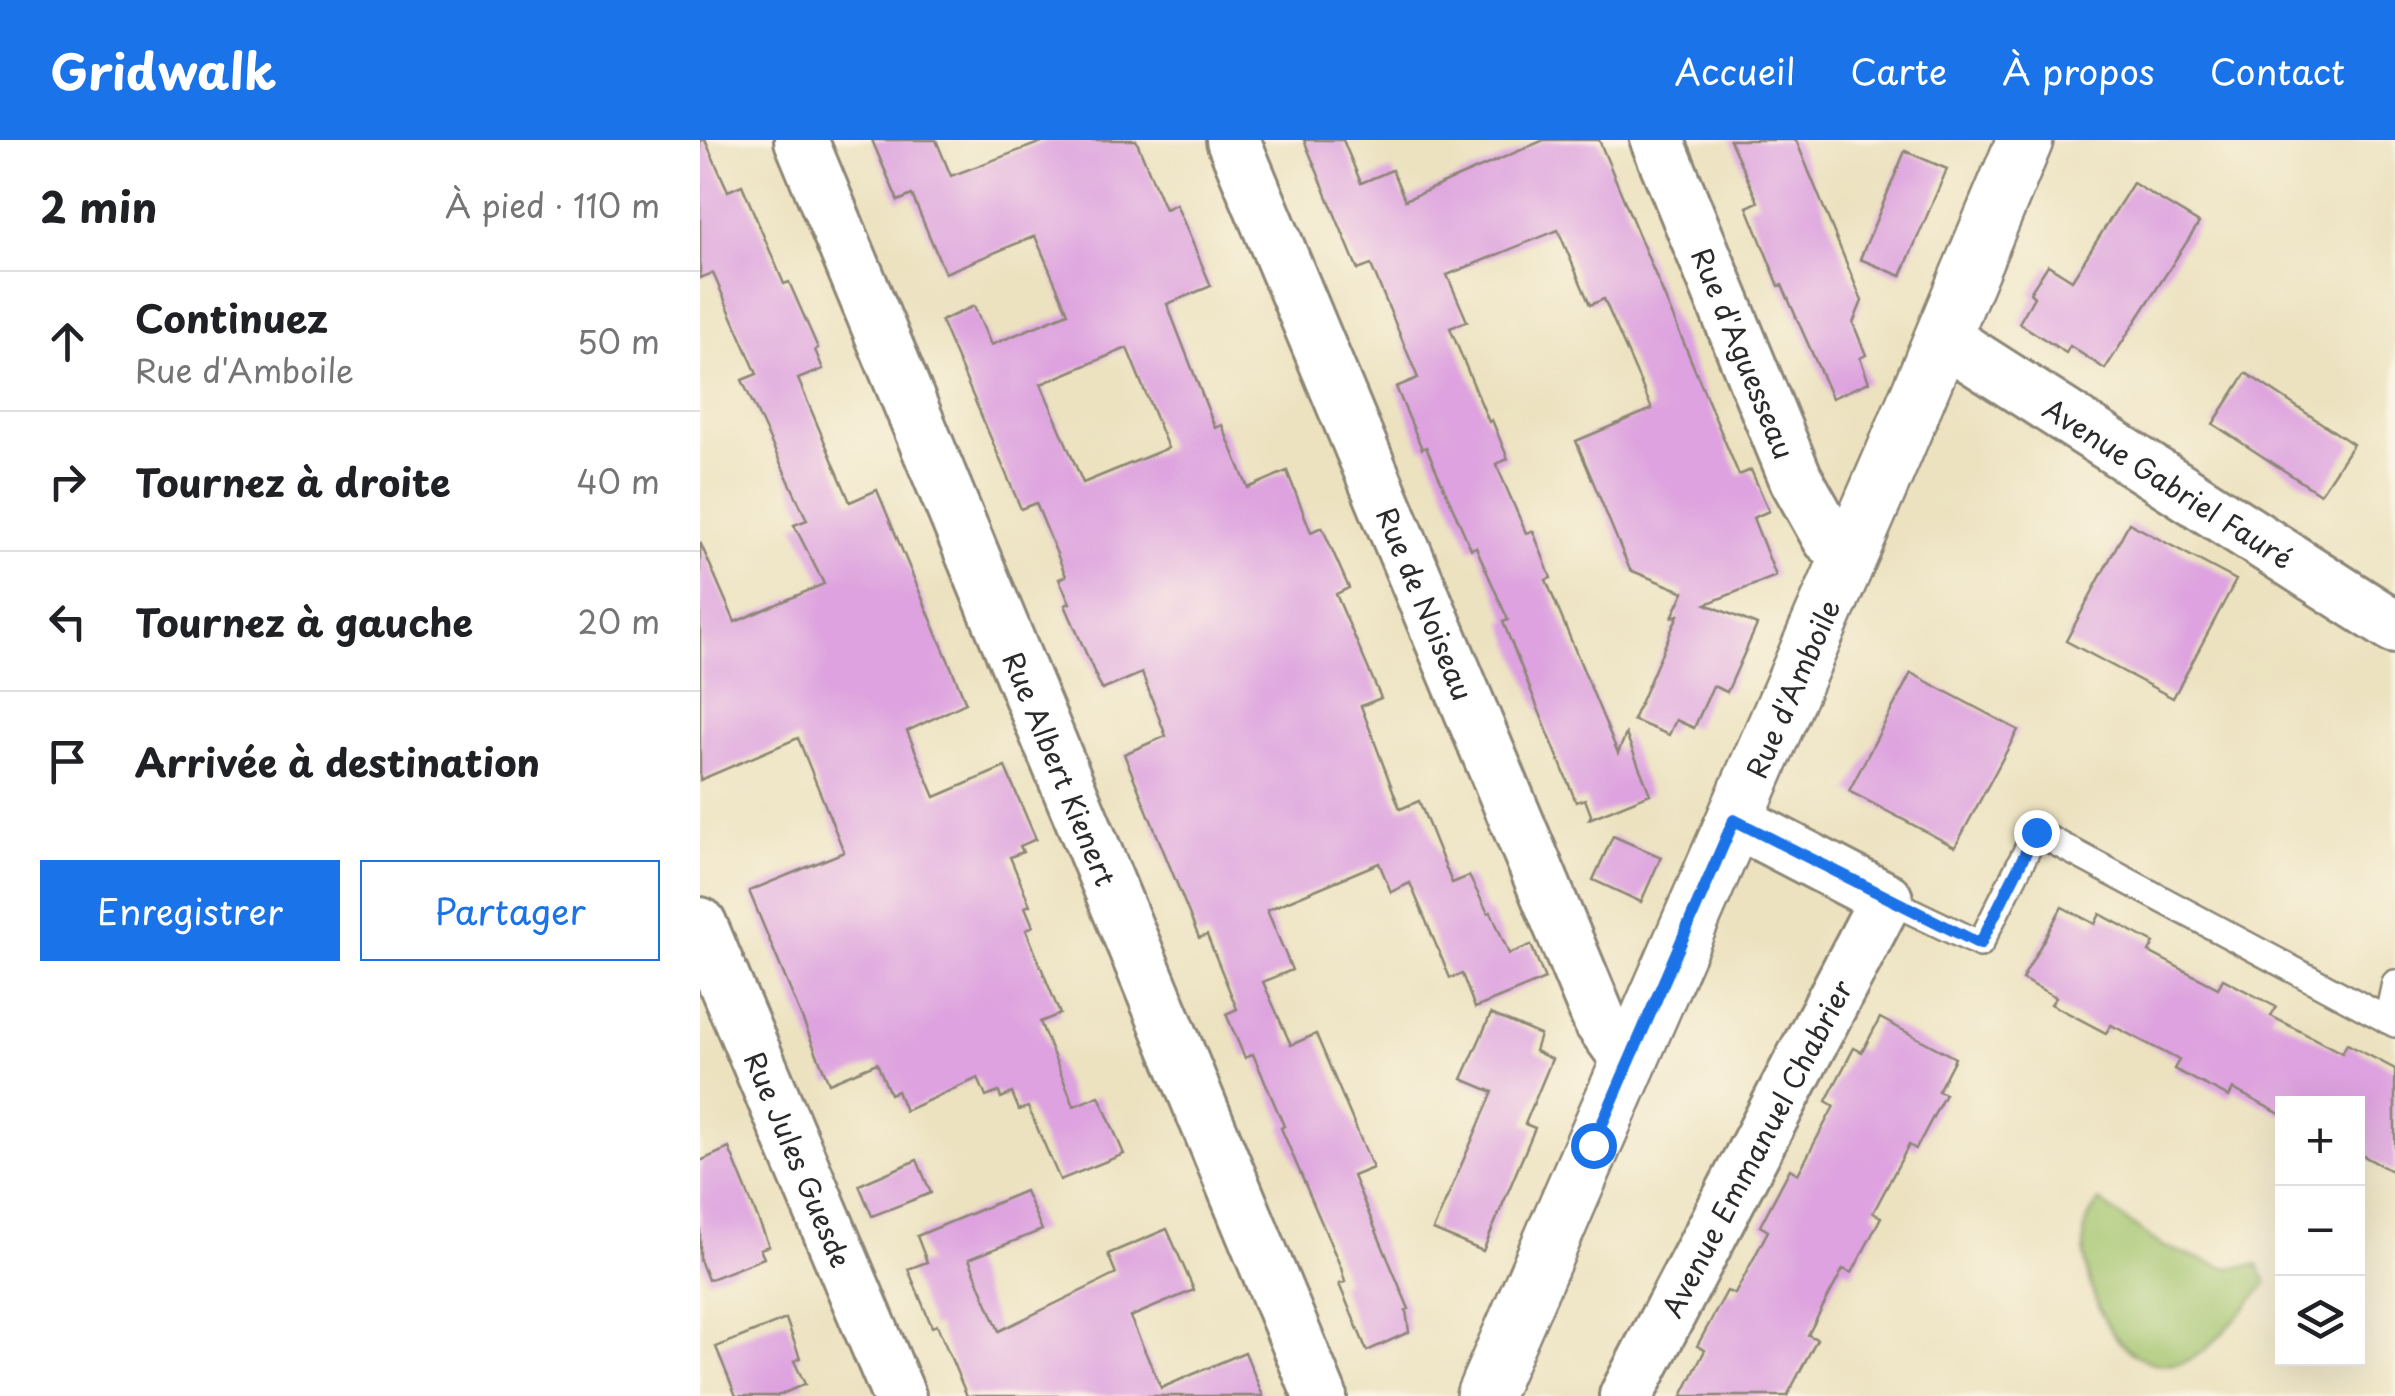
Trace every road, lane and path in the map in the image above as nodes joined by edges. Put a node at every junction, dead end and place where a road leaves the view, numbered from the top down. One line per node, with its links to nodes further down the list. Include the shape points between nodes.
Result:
1 (800, 140): 15 (street, Rue Albert Kienert)
2 (1233, 140): 13 (street, Rue de Noiseau, via 1600,1021)
3 (1657, 140): 6 (street, Rue d'Aguesseau, via 1796,479 1829,538)
4 (2025, 140): 5 (street, Rue d'Amboile)
5 (1943, 338): 6 (street, Rue d'Amboile); 7 (street, Avenue Gabriel Fauré)
6 (1850, 553): 8 (street, Rue d'Amboile)
7 (2395, 626)
8 (1734, 820): 9 (street); 13 (street, Rue d'Amboile)
9 (1886, 899): 12 (lane, via 1980,944 2036,832); 17 (street, Avenue Emmanuel Chabrier)
10 (700, 924): 14 (street, Rue Jules Guesde)
11 (2395, 983): 12 (lane)
12 (2391, 1022)
13 (1629, 1061): 16 (street, Rue d'Amboile)
14 (899, 1396)
15 (1320, 1396)
16 (1484, 1396)
17 (1626, 1396)

